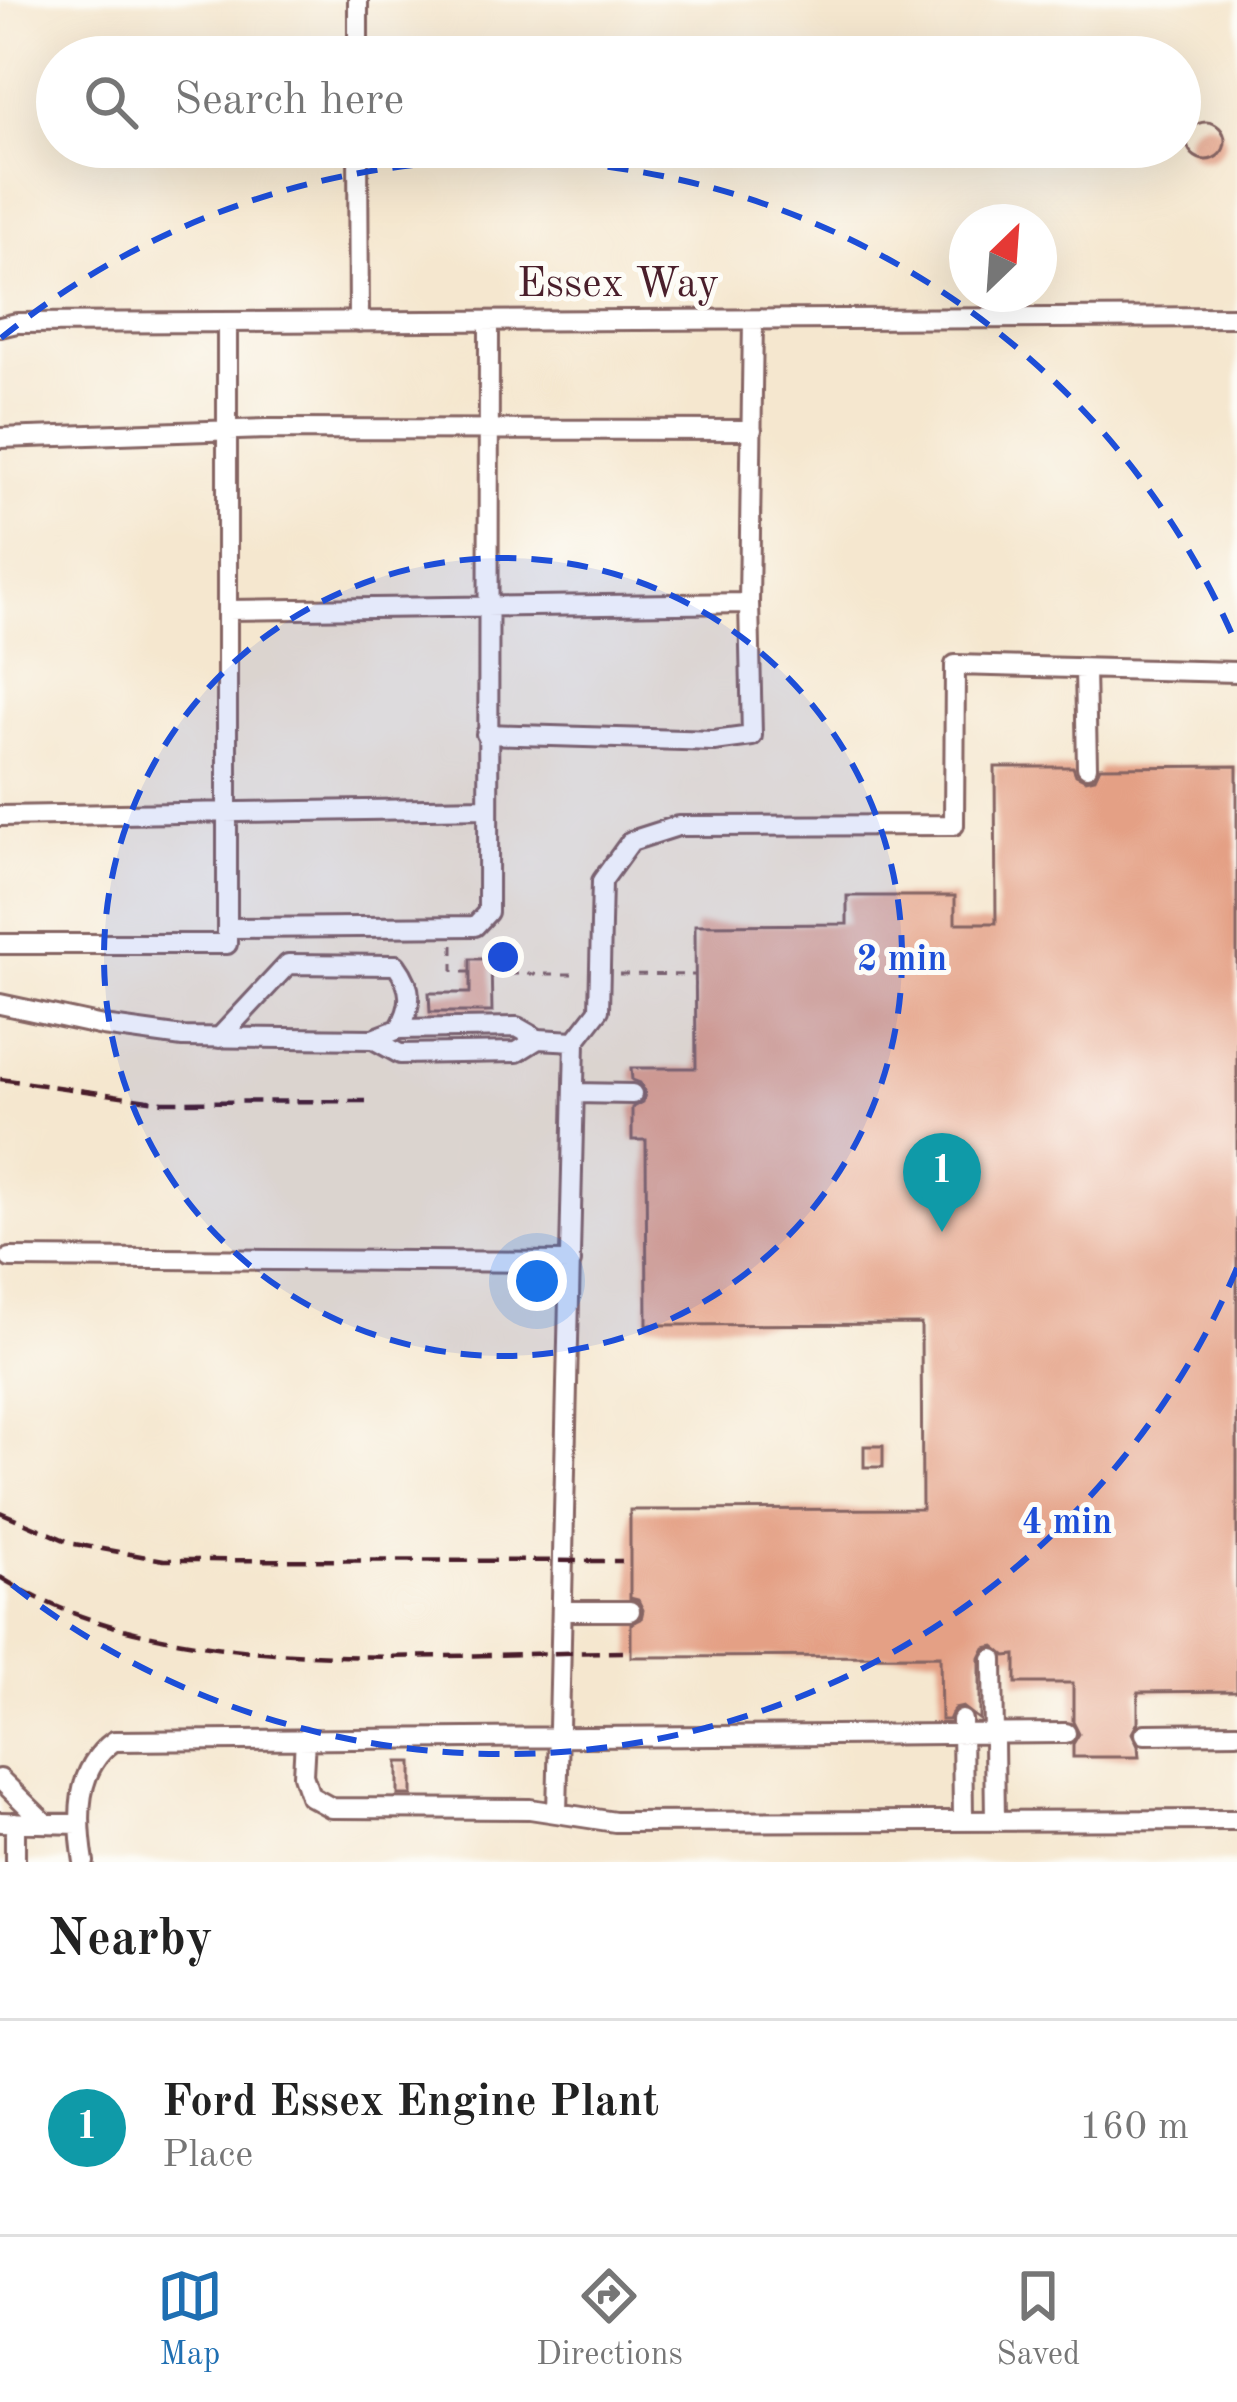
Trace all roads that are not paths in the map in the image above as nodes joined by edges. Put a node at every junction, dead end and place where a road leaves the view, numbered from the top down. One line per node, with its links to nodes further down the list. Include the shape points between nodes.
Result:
1 (358, 0): 2 (street)
2 (358, 36)
3 (358, 168): 7 (street)
4 (1237, 317): 5 (street, Essex Way)
5 (753, 320): 8 (street, Essex Way); 12 (street)
6 (227, 322): 7 (street, Essex Way); 9 (street, Essex Way); 11 (street)
7 (359, 322): 8 (street, Essex Way)
8 (489, 322): 10 (street)
9 (0, 326)
10 (489, 429): 11 (street); 12 (street); 15 (street)
11 (226, 430): 13 (street); 16 (street)
12 (752, 430): 14 (street)
13 (0, 439)
14 (749, 602): 15 (street); 19 (street, via 752,736)
15 (488, 606): 16 (street); 19 (street)
16 (227, 610): 22 (street)
17 (1085, 668): 18 (street); 20 (street); 31 (street, via 955,665 954,825 678,826 631,842 602,881 599,1010)
18 (1237, 672)
19 (486, 734): 21 (street)
20 (1087, 767)
21 (488, 808): 22 (street); 24 (street, via 488,912 475,926)
22 (227, 813): 23 (street); 24 (street)
23 (0, 816)
24 (227, 928): 25 (street, via 227,944)
25 (0, 944)
26 (0, 1004): 28 (street, via 103,1026)
27 (399, 1029): 28 (street, via 411,998 396,965 288,964); 29 (street); 30 (street, via 517,1027)
28 (219, 1037): 29 (street)
29 (373, 1039): 30 (street, via 400,1054 517,1052)
30 (538, 1040): 31 (street)
31 (575, 1041): 32 (street)
32 (574, 1093): 33 (street); 35 (street)
33 (632, 1094)
34 (10, 1258): 35 (street)
35 (571, 1262): 36 (street)
36 (563, 1611): 37 (street); 44 (street)
37 (631, 1611)
38 (993, 1659): 42 (street)
39 (962, 1727): 42 (street); 44 (street); 49 (street)
40 (1066, 1733): 42 (street)
41 (1237, 1733): 43 (street)
42 (994, 1734): 50 (street)
43 (1144, 1734)
44 (560, 1736): 45 (street); 47 (street)
45 (305, 1738): 47 (street, via 310,1796 332,1808); 53 (street, via 114,1742 89,1768)
46 (0, 1779): 52 (street)
47 (557, 1813): 49 (street, via 615,1822)
48 (1237, 1820): 50 (street)
49 (963, 1821): 50 (street)
50 (995, 1821)
51 (7, 1822): 52 (street); 54 (street)
52 (45, 1823): 53 (street)
53 (79, 1824): 55 (street)
54 (15, 1860)
55 (84, 1862)

